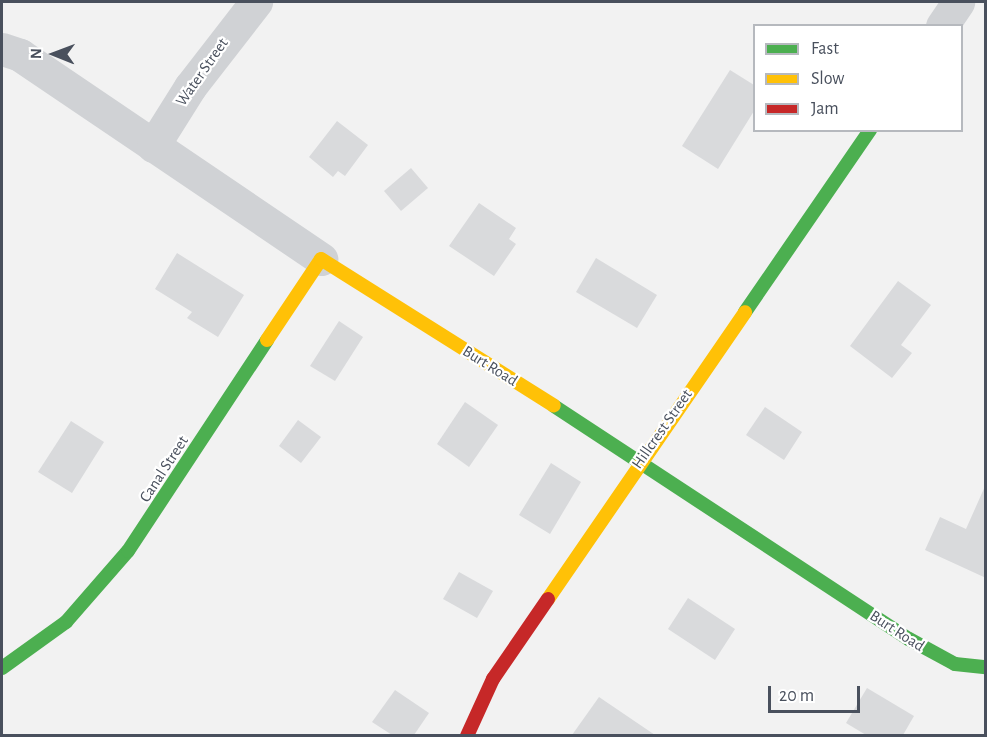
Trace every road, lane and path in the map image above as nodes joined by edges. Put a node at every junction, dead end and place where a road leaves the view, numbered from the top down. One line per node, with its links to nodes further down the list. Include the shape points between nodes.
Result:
1 (256, 2): 6 (street, Water Street, via 190,87)
2 (958, 2): 3 (street)
3 (943, 24)
4 (2, 49): 6 (street, Burt Road, via 20,55)
5 (869, 132): 8 (street, Hillcrest Street)
6 (153, 146): 7 (street, Burt Road)
7 (321, 259): 8 (street, Burt Road); 10 (street, Canal Street, via 128,551 66,622)
8 (640, 460): 9 (street, Burt Road, via 909,639 955,664); 11 (street, Hillcrest Street, via 493,679)
9 (986, 667)
10 (2, 668)
11 (467, 735)

